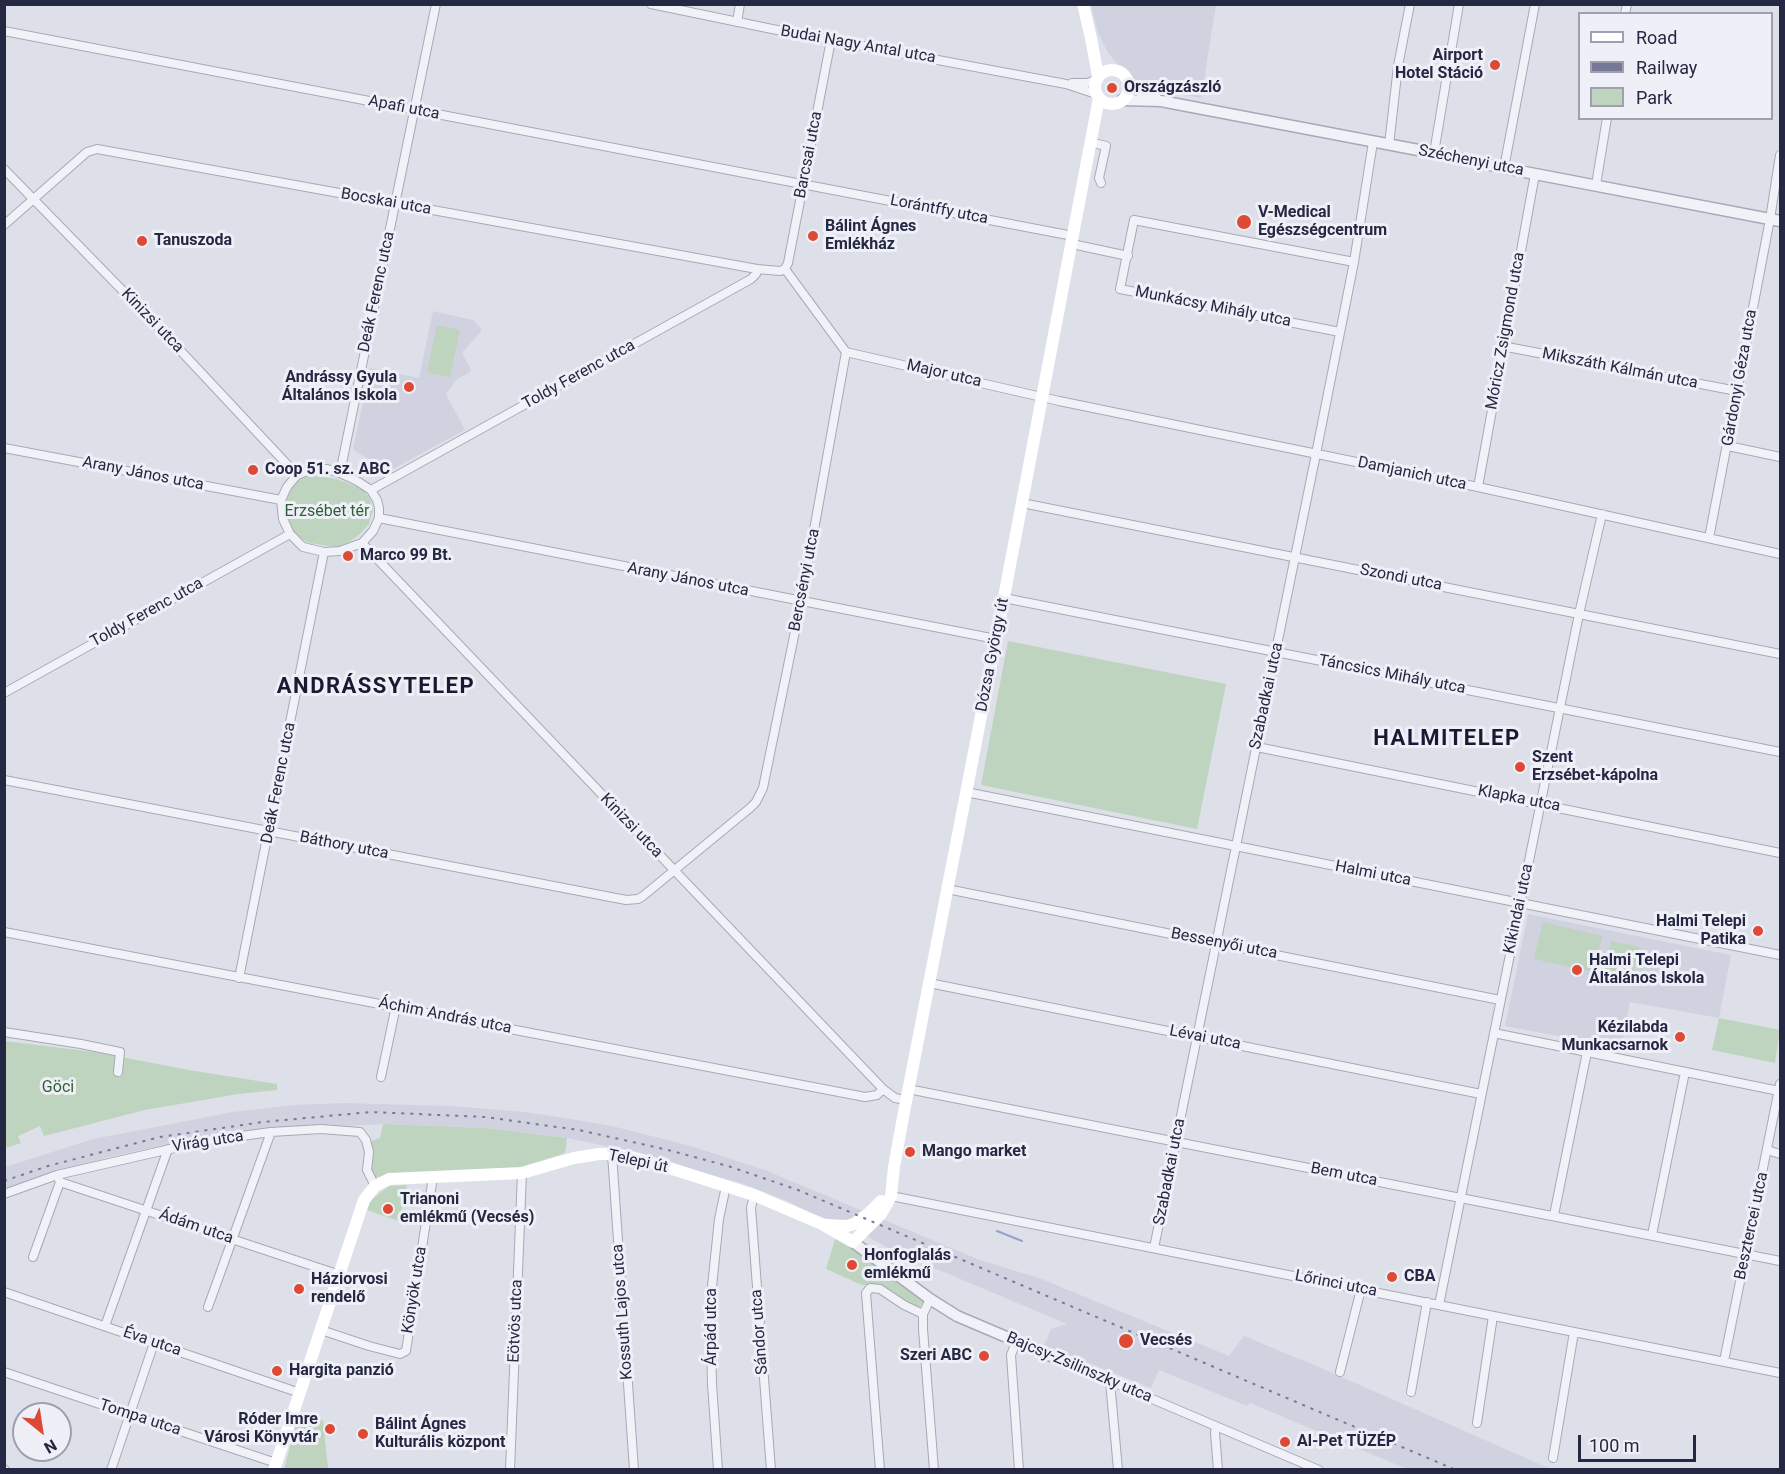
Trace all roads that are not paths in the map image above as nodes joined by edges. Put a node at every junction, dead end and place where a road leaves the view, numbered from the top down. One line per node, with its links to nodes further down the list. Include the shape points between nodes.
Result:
1 (436, 4): 19 (street, Deák Ferenc utca)
2 (651, 4): 8 (street, Budai Nagy Antal utca)
3 (740, 4): 8 (street)
4 (1083, 4): 10 (main road)
5 (1410, 4): 23 (street)
6 (1459, 4): 24 (street)
7 (1535, 4): 26 (street)
8 (737, 22): 11 (street, Budai Nagy Antal utca)
9 (4, 31): 19 (street, Apafi utca)
10 (1091, 38): 12 (main road); 13 (main road)
11 (831, 40): 14 (street, Budai Nagy Antal utca); 29 (street, Barcsai utca)
12 (1111, 70): 13 (main road); 15 (main road, via 1122,73)
13 (1097, 78): 14 (street, Budai Nagy Antal utca); 16 (main road)
14 (1065, 84): 16 (street, Budai Nagy Antal utca)
15 (1129, 86): 17 (street, Széchenyi utca); 18 (main road)
16 (1097, 96): 18 (main road, via 1106,103); 21 (main road, Dózsa György út)
17 (1161, 100): 18 (street, Széchenyi utca); 22 (street, Széchenyi utca)
18 (1117, 102): 21 (main road, Dózsa György út)
19 (415, 110): 29 (street, Apafi utca); 33 (street, Deák Ferenc utca)
20 (1607, 120): 31 (street)
21 (1091, 139): 30 (street, via 1106,146); 36 (main road, Dózsa György út)
22 (1373, 142): 23 (street, Széchenyi utca); 38 (street, Szabadkai utca)
23 (1389, 145): 24 (street, Széchenyi utca)
24 (1434, 153): 26 (street, Széchenyi utca)
25 (1780, 155): 34 (street, Gárdonyi Géza utca)
26 (1504, 168): 28 (street, Széchenyi utca)
27 (4, 169): 32 (street, Kinizsi utca)
28 (1535, 174): 31 (street, Széchenyi utca); 42 (street, Móricz Zsigmond utca)
29 (804, 183): 36 (street, Lorántffy utca); 40 (street, Barcsai utca)
30 (1101, 183)
31 (1596, 185): 34 (street, Széchenyi utca)
32 (33, 199): 33 (street, Bocskai utca, via 87,152 97,149); 35 (street, Bocskai utca); 51 (street, Kinizsi utca)
33 (395, 204): 39 (street, Bocskai utca); 50 (street, Deák Ferenc utca)
34 (1775, 220): 44 (street, Gárdonyi Géza utca)
35 (4, 225)
36 (1072, 240): 37 (street, Lorántffy utca); 45 (main road, Dózsa György út)
37 (1128, 256): 38 (street, via 1134,220); 41 (street, Munkácsy Mihály utca, via 1120,289)
38 (1354, 262): 41 (street, Szabadkai utca)
39 (757, 269): 40 (street); 53 (street, Toldy Ferenc utca, via 751,279)
40 (785, 269): 43 (street)
41 (1340, 332): 48 (street, Szabadkai utca)
42 (1502, 346): 44 (street, Mikszáth Kálmán utca); 52 (street, Móricz Zsigmond utca)
43 (846, 352): 45 (street, Major utca); 65 (street, Bercsényi utca)
44 (1737, 391): 46 (street, Gárdonyi Géza utca)
45 (1042, 397): 48 (street, Damjanich utca); 55 (main road, Dózsa György út)
46 (1728, 446): 49 (street); 59 (street, Gárdonyi Géza utca)
47 (4, 448): 54 (street, Arany János utca)
48 (1316, 454): 52 (street, Damjanich utca); 63 (street, Szabadkai utca)
49 (1780, 457)
50 (340, 474): 51 (street, via 312,469); 53 (street)
51 (297, 475): 54 (street)
52 (1478, 487): 56 (street, Damjanich utca)
53 (371, 490): 57 (street, via 377,500)
54 (281, 500): 58 (street)
55 (1022, 503): 63 (street, Szondi utca); 64 (main road, Dózsa György út)
56 (1602, 514): 59 (street, Damjanich utca); 66 (street, Kikindai utca)
57 (379, 518): 60 (street); 65 (street, Arany János utca)
58 (290, 534): 61 (street, via 303,547); 70 (street, Toldy Ferenc utca)
59 (1709, 538): 62 (street, Damjanich utca)
60 (362, 543): 61 (street); 80 (street, Kinizsi utca)
61 (324, 552): 77 (street, Deák Ferenc utca)
62 (1780, 554)
63 (1295, 557): 66 (street, Szondi utca); 68 (street, Szabadkai utca)
64 (1004, 598): 67 (main road, Dózsa György út); 68 (street, Táncsics Mihály utca)
65 (801, 602): 67 (street, Arany János utca); 80 (street, Bercsényi utca, via 760,796)
66 (1579, 614): 69 (street, Szondi utca); 71 (street, Kikindai utca)
67 (996, 639): 75 (main road, Dózsa György út)
68 (1276, 652): 71 (street, Táncsics Mihály utca); 72 (street, Szabadkai utca)
69 (1780, 654)
70 (4, 693)
71 (1560, 708): 73 (street, Táncsics Mihály utca); 76 (street, Kikindai utca)
72 (1257, 747): 76 (street, Klapka utca); 78 (street, Szabadkai utca)
73 (1780, 752)
74 (4, 780): 77 (street, Báthory utca)
75 (966, 792): 78 (street, Halmi utca); 81 (main road, Dózsa György út)
76 (1540, 804): 79 (street, Klapka utca); 82 (street, Kikindai utca)
77 (269, 832): 80 (street, Báthory utca, via 626,900 638,899); 86 (street, Deák Ferenc utca)
78 (1236, 847): 82 (street, Halmi utca); 84 (street, Szabadkai utca)
79 (1780, 853)
80 (674, 870): 98 (street, Kinizsi utca)
81 (947, 889): 84 (street, Bessenyői utca); 87 (main road, Dózsa György út)
82 (1520, 904): 85 (street, Halmi utca); 88 (street, Kikindai utca)
83 (4, 932): 86 (street, Áchim András utca)
84 (1216, 942): 88 (street, Bessenyői utca); 92 (street, Szabadkai utca)
85 (1780, 955)
86 (239, 978): 89 (street, Áchim András utca)
87 (929, 983): 92 (street, Lévai utca); 99 (main road, Dózsa György út)
88 (1500, 1000): 91 (street, Kikindai utca)
89 (396, 1006): 96 (street); 98 (street, Áchim András utca, via 865,1097 877,1095)
90 (4, 1032): 94 (street, via 120,1052)
91 (1494, 1033): 93 (street); 100 (street, Kikindai utca)
92 (1197, 1037): 100 (street, Lévai utca); 102 (street, Szabadkai utca)
93 (1587, 1052): 95 (street); 118 (street)
94 (118, 1072)
95 (1685, 1072): 97 (street); 121 (street)
96 (381, 1077)
97 (1780, 1088): 104 (street, Besztercei utca)
98 (883, 1089): 99 (street, Kinizsi utca, via 895,1098)
99 (907, 1094): 102 (street, Bem utca); 107 (main road, Dózsa György út)
100 (1481, 1094): 116 (street, Kikindai utca)
101 (271, 1132): 103 (street, Virág utca); 111 (street, Virág utca, via 360,1132 366,1140 367,1170); 122 (street)
102 (1176, 1142): 116 (street, Bem utca); 124 (street, Szabadkai utca)
103 (168, 1149): 110 (street, Virág utca); 117 (street)
104 (1767, 1150): 106 (street); 125 (street, Besztercei utca)
105 (612, 1154): 108 (main road, Telepi út, via 574,1158); 112 (main road, Telepi út); 157 (street, Kossuth Lajos utca)
106 (1780, 1154)
107 (894, 1167): 115 (main road, Dózsa György út); 120 (main road, Dózsa György út, via 881,1201)
108 (522, 1173): 109 (main road, Telepi út); 156 (street, Eötvös utca)
109 (433, 1177): 111 (main road, Telepi út, via 389,1179); 138 (street, Könyök utca, via 406,1351 400,1354)
110 (59, 1178): 113 (street, Virág utca); 117 (street, Ádám utca); 126 (street)
111 (375, 1186): 128 (main road, via 367,1195)
112 (726, 1186): 114 (main road, Telepi út); 158 (street, Árpád utca, via 710,1306)
113 (4, 1194)
114 (754, 1195): 119 (main road, Telepi út); 159 (street, Sándor utca, via 751,1208)
115 (891, 1196): 123 (main road, Dózsa György út, via 881,1214); 124 (street, Lőrinci utca)
116 (1460, 1198): 118 (street, Bem utca); 133 (street, Kikindai utca)
117 (146, 1210): 122 (street, Ádám utca); 137 (street)
118 (1554, 1215): 121 (street, Bem utca)
119 (822, 1224): 120 (main road); 123 (main road, Telepi út)
120 (854, 1224): 123 (main road)
121 (1653, 1235): 125 (street, Bem utca)
122 (232, 1240): 128 (street, Ádám utca); 134 (street)
123 (854, 1242): 131 (street, Bajcsy-Zsilinszky utca)
124 (1154, 1248): 129 (street, Lőrinci utca)
125 (1746, 1254): 127 (street, Bem utca); 142 (street, Besztercei utca)
126 (33, 1257)
127 (1780, 1261)
128 (340, 1275): 138 (main road)
129 (1361, 1289): 132 (street, Lőrinci utca); 144 (street)
130 (4, 1292): 137 (street, Éva utca)
131 (930, 1299): 135 (street); 140 (street, Bajcsy-Zsilinszky utca, via 957,1316)
132 (1427, 1302): 133 (street, Lőrinci utca); 147 (street)
133 (1439, 1305): 136 (street, Lőrinci utca)
134 (208, 1307)
135 (923, 1314): 160 (street, via 880,1288 870,1288 866,1293); 161 (street)
136 (1493, 1316): 139 (street, Lőrinci utca); 150 (street)
137 (105, 1326): 141 (street, Éva utca)
138 (321, 1330): 148 (main road)
139 (1574, 1332): 142 (street, Lőrinci utca); 152 (street)
140 (1016, 1342): 146 (street, Bajcsy-Zsilinszky utca); 162 (street, via 1011,1355)
141 (154, 1343): 148 (street, Éva utca); 149 (street)
142 (1724, 1361): 145 (street, Lőrinci utca)
143 (4, 1372): 149 (street, Tompa utca)
144 (1340, 1372)
145 (1780, 1373)
146 (1110, 1381): 151 (street, Bajcsy-Zsilinszky utca); 163 (street)
147 (1411, 1392)
148 (300, 1393): 153 (main road)
149 (129, 1415): 153 (street, Tompa utca); 155 (street)
150 (1477, 1423)
151 (1216, 1426): 154 (street, Bajcsy-Zsilinszky utca); 164 (street)
152 (1553, 1458)
153 (275, 1466)
154 (1305, 1467): 165 (street, Bajcsy-Zsilinszky utca)
155 (111, 1470)
156 (510, 1470)
157 (634, 1470)
158 (718, 1470)
159 (771, 1470)
160 (880, 1470)
161 (934, 1470)
162 (1019, 1470)
163 (1118, 1470)
164 (1218, 1470)
165 (1318, 1470)

